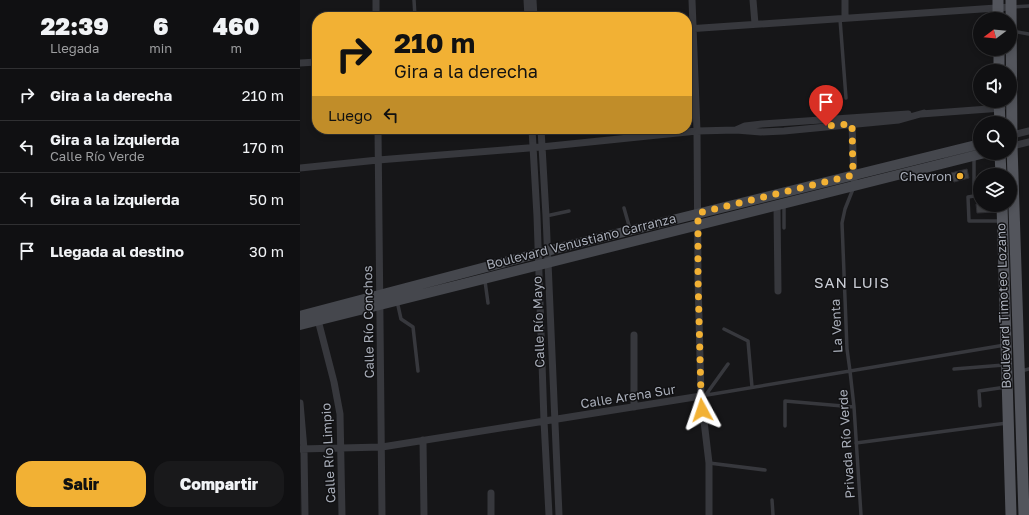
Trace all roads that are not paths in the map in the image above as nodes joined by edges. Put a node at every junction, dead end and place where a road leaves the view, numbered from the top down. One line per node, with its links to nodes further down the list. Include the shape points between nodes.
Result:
1 (376, 0): 11 (street)
2 (414, 0): 12 (lane)
3 (527, 0): 13 (street)
4 (533, 0): 14 (street)
5 (692, 0): 15 (street)
6 (753, 0): 17 (street)
7 (845, 0): 16 (street)
8 (1011, 4): 9 (lane); 10 (street)
9 (1029, 6)
10 (998, 9): 16 (street)
11 (376, 12)
12 (415, 12)
13 (528, 12)
14 (534, 12)
15 (691, 12)
16 (843, 19): 17 (street); 24 (lane)
17 (755, 24): 18 (street)
18 (692, 29)
19 (1017, 32): 20 (lane)
20 (1029, 34)
21 (692, 58): 31 (street)
22 (312, 62): 23 (street)
23 (300, 63)
24 (846, 98)
25 (975, 108): 27 (street)
26 (1012, 108): 28 (main road, Boulevard Timoteo Lozano)
27 (924, 114): 29 (street, via 899,120); 30 (street, via 762,124)
28 (1012, 116)
29 (852, 124): 30 (street, via 761,132); 48 (street)
30 (736, 130): 31 (street)
31 (697, 131): 33 (street); 55 (street)
32 (1029, 131): 38 (street)
33 (692, 132)
34 (378, 134): 45 (street, Calle Río Conchos)
35 (532, 134): 43 (street, Calle Río Mayo)
36 (540, 134): 42 (street, Calle Río Mayo)
37 (668, 134): 42 (street)
38 (1017, 138)
39 (1017, 141): 40 (street)
40 (1029, 142)
41 (973, 146): 48 (main road, Boulevard Venustiano Carranza)
42 (541, 147): 43 (street); 57 (street, Calle Río Mayo)
43 (532, 148): 45 (street); 56 (street, Calle Río Mayo)
44 (973, 156): 49 (main road, Boulevard Venustiano Carranza)
45 (378, 160): 47 (street); 66 (street, Calle Río Conchos)
46 (1012, 160): 78 (main road, Boulevard Timoteo Lozano)
47 (300, 168)
48 (853, 175): 49 (street); 55 (main road, Boulevard Venustiano Carranza)
49 (854, 186): 51 (main road, Boulevard Venustiano Carranza); 80 (lane, La Venta, via 842,223)
50 (973, 196): 58 (lane, via 968,197 969,220)
51 (780, 205): 59 (main road, Boulevard Venustiano Carranza); 60 (lane); 65 (street)
52 (624, 208): 61 (lane)
53 (569, 211): 57 (lane)
54 (1002, 212): 58 (main road, Boulevard Timoteo Lozano)
55 (698, 213): 59 (street); 61 (main road, Boulevard Venustiano Carranza)
56 (537, 216): 57 (street); 62 (street, Calle Río Mayo)
57 (546, 216): 62 (street, Calle Río Mayo)
58 (1002, 221): 74 (main road, Boulevard Timoteo Lozano)
59 (699, 225): 63 (main road, Boulevard Venustiano Carranza); 83 (street, via 698,279)
60 (784, 228)
61 (630, 230): 62 (main road, Boulevard Venustiano Carranza)
62 (542, 253): 63 (street, Calle Río Mayo); 66 (main road, Boulevard Venustiano Carranza)
63 (543, 265): 64 (main road, Boulevard Venustiano Carranza); 88 (street, Calle Río Mayo); 89 (street, Calle Río Mayo)
64 (485, 279): 67 (main road, Boulevard Venustiano Carranza); 68 (lane)
65 (778, 291)
66 (380, 299): 67 (main road, Boulevard Venustiano Carranza); 69 (main road, Boulevard Venustiano Carranza); 70 (main road, Boulevard Venustiano Carranza); 94 (street, Calle Río Conchos)
67 (397, 300): 79 (lane, via 401,319 412,327)
68 (488, 303)
69 (300, 316)
70 (318, 320): 71 (main road, Boulevard Venustiano Carranza); 95 (street, Calle Río Limpio, via 338,400)
71 (300, 325)
72 (724, 329): 82 (lane, via 748,341)
73 (634, 335): 86 (street)
74 (1005, 345): 76 (main road, Boulevard Timoteo Lozano); 80 (lane, Calle Arena Sur)
75 (728, 364): 83 (lane)
76 (1006, 365): 77 (lane); 81 (main road, Boulevard Timoteo Lozano)
77 (954, 369)
78 (1024, 370): 112 (main road, Boulevard Timoteo Lozano)
79 (418, 371)
80 (850, 371): 82 (lane, Calle Arena Sur); 87 (lane, Privada Río Verde)
81 (1007, 387): 85 (lane, via 979,391); 90 (main road, Boulevard Timoteo Lozano)
82 (752, 388): 83 (lane, Calle Arena Sur)
83 (703, 396): 86 (street, Calle Arena Sur); 97 (street)
84 (300, 403): 96 (street)
85 (980, 406)
86 (634, 407): 88 (street, Calle Arena Sur)
87 (854, 407): 91 (lane, via 785,401); 93 (lane, Privada Río Verde)
88 (554, 419): 89 (street, Calle Arena Sur); 107 (street, Calle Río Mayo)
89 (544, 421): 92 (street, Calle Arena Sur); 106 (street, Calle Río Mayo)
90 (1008, 422): 93 (lane); 111 (main road, Boulevard Timoteo Lozano)
91 (785, 426)
92 (423, 440): 94 (street, Calle Arena Sur); 104 (street)
93 (856, 443): 110 (lane, Privada Río Verde)
94 (382, 447): 95 (street, Calle Arena Sur); 103 (street, Calle Río Conchos)
95 (342, 448): 96 (street, Calle Arena Sur); 102 (street, Calle Río Limpio)
96 (302, 449): 101 (street)
97 (709, 463): 98 (lane); 108 (street)
98 (765, 470)
99 (491, 493): 105 (street)
100 (772, 500): 109 (lane)
101 (305, 515)
102 (342, 515)
103 (382, 515)
104 (424, 515)
105 (491, 515)
106 (549, 515)
107 (559, 515)
108 (709, 515)
109 (773, 515)
110 (861, 515)
111 (1011, 515)
112 (1024, 515)

